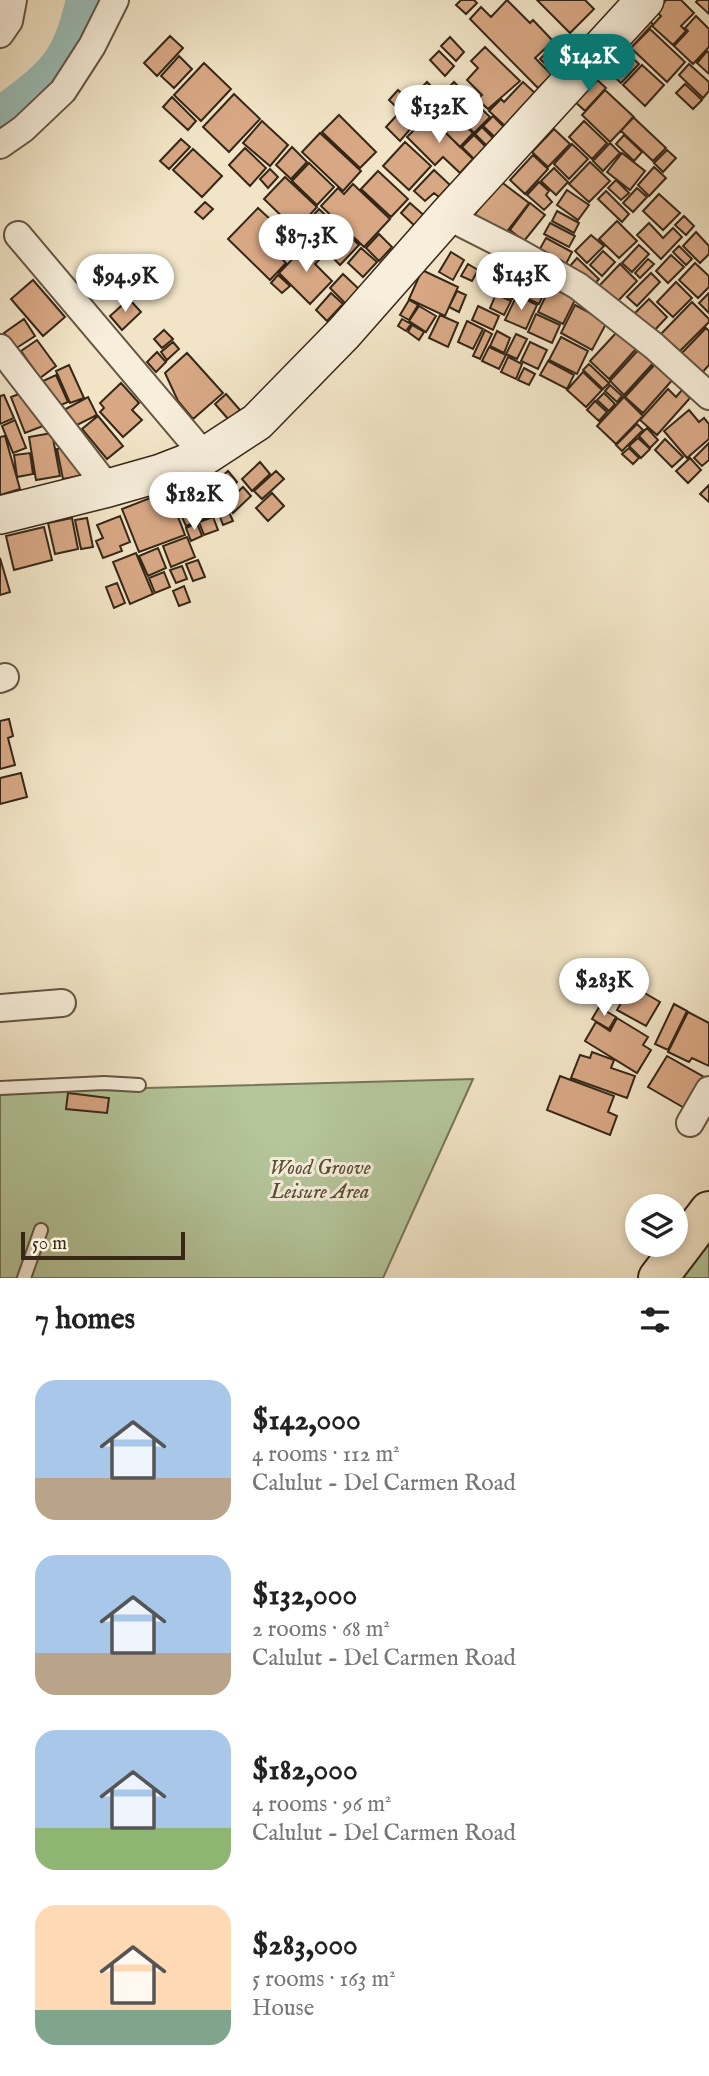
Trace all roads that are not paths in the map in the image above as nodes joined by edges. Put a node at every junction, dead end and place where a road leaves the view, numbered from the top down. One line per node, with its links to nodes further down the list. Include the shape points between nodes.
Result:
1 (13, 0): 4 (street, via 9,21)
2 (115, 0): 5 (street, via 63,91 23,130)
3 (645, 0): 6 (main road)
4 (0, 34)
5 (0, 145)
6 (447, 216): 9 (street, via 578,286); 10 (main road, via 279,401 257,422)
7 (18, 235): 10 (street)
8 (0, 348): 11 (street)
9 (709, 396)
10 (205, 456): 11 (main road)
11 (108, 488): 12 (main road)
12 (0, 515)
13 (62, 1003): 14 (street)
14 (0, 1008)
15 (139, 1085): 16 (lane)
16 (0, 1088)
17 (709, 1090): 18 (street)
18 (690, 1123)
19 (709, 1211): 22 (highway)
20 (41, 1230): 21 (lane)
21 (24, 1278)
22 (658, 1278)

